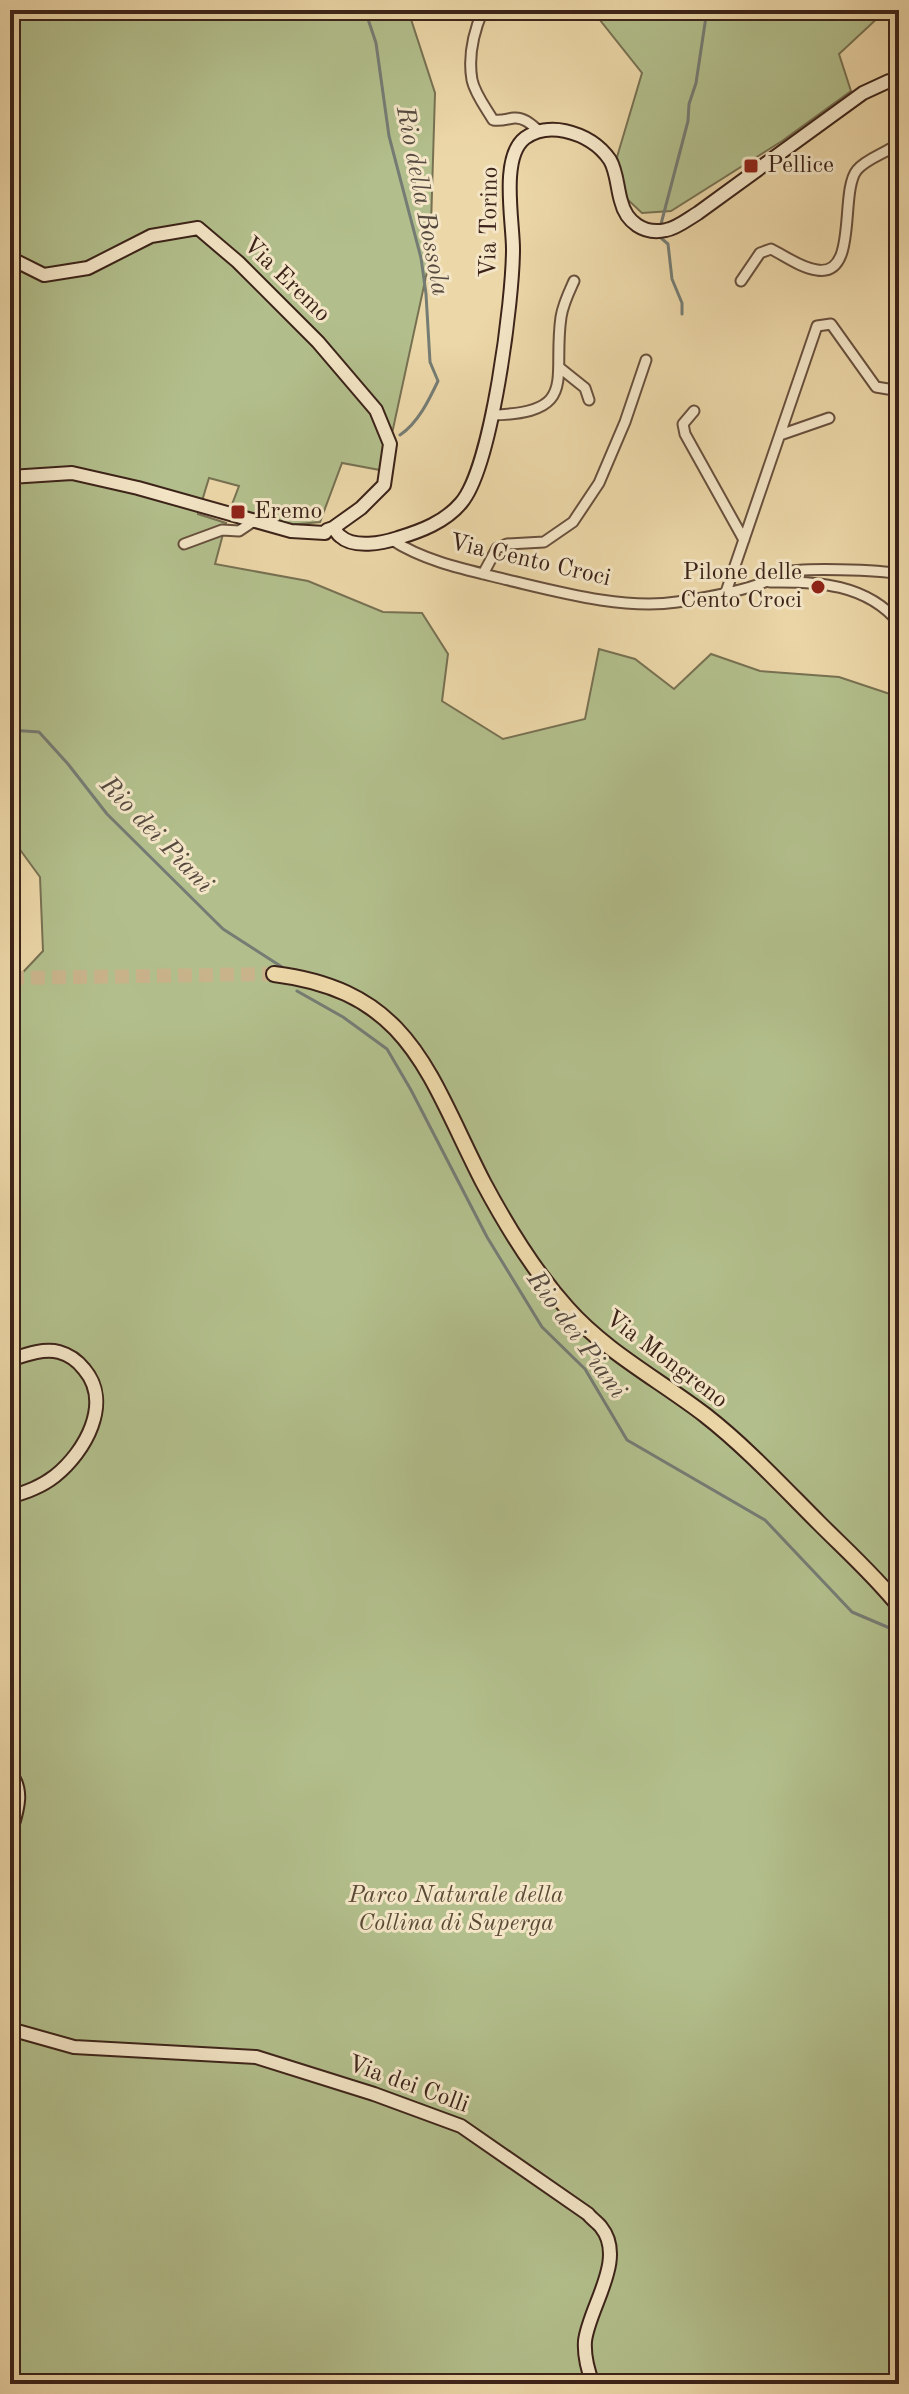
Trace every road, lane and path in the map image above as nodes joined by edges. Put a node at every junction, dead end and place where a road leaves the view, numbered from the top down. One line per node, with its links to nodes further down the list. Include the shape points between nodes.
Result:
1 (483, 10): 4 (street, via 474,30 472,81 493,120 523,119)
2 (894, 81): 3 (street); 4 (street, via 863,93 668,230 651,232 627,216 611,162 588,139 560,130)
3 (899, 91)
4 (539, 131): 14 (street, Via Torino, via 523,139 510,163 512,287)
5 (899, 143): 8 (street, via 858,168 851,181 844,254 836,265 821,271 807,268 771,249 760,253)
6 (10, 258): 19 (street, Via Eremo, via 44,275 88,268 151,236 198,228 238,262 376,410 390,444 384,485)
7 (574, 281): 10 (street, via 561,313)
8 (741, 281)
9 (646, 360): 23 (street, via 599,483 573,522 544,542 497,548)
10 (560, 368): 12 (street, via 585,388); 14 (street, via 549,401 516,415)
11 (894, 390): 16 (street, via 876,387 831,324 817,326)
12 (589, 400)
13 (694, 411): 21 (street, via 683,424 685,434)
14 (492, 415): 20 (street, Via Torino, via 477,473 462,502 438,523)
15 (829, 418): 16 (street)
16 (780, 435): 21 (street)
17 (10, 477): 18 (street, Via Torino, via 72,473)
18 (254, 521): 19 (street, Via Torino, via 291,531); 22 (street, via 239,531 222,530)
19 (332, 532): 20 (street, Via Torino, via 355,544)
20 (392, 540): 23 (street, Via Cento Croci, via 417,554)
21 (744, 540): 26 (street)
22 (184, 544)
23 (483, 574): 26 (street, Via Cento Croci, via 597,600 675,603)
24 (899, 574): 25 (street, Via Cento Croci, via 810,570 784,572)
25 (767, 582): 26 (street, Via Cento Croci); 27 (street, via 842,586 880,603)
26 (726, 592)
27 (899, 623)
28 (274, 974): 31 (main road, Via Mongreno, via 345,991 401,1033 424,1064 521,1249 565,1305 607,1346 720,1428)
29 (10, 1360): 30 (street, via 57,1351 76,1359 94,1380 98,1402 76,1456 35,1489)
30 (10, 1497)
31 (895, 1600)
32 (10, 1773): 33 (street, via 19,1792)
33 (10, 1834)
34 (10, 2029): 35 (street, Via dei Colli, via 74,2047 256,2057 461,2126 604,2229 611,2252 585,2343)
35 (593, 2384)

